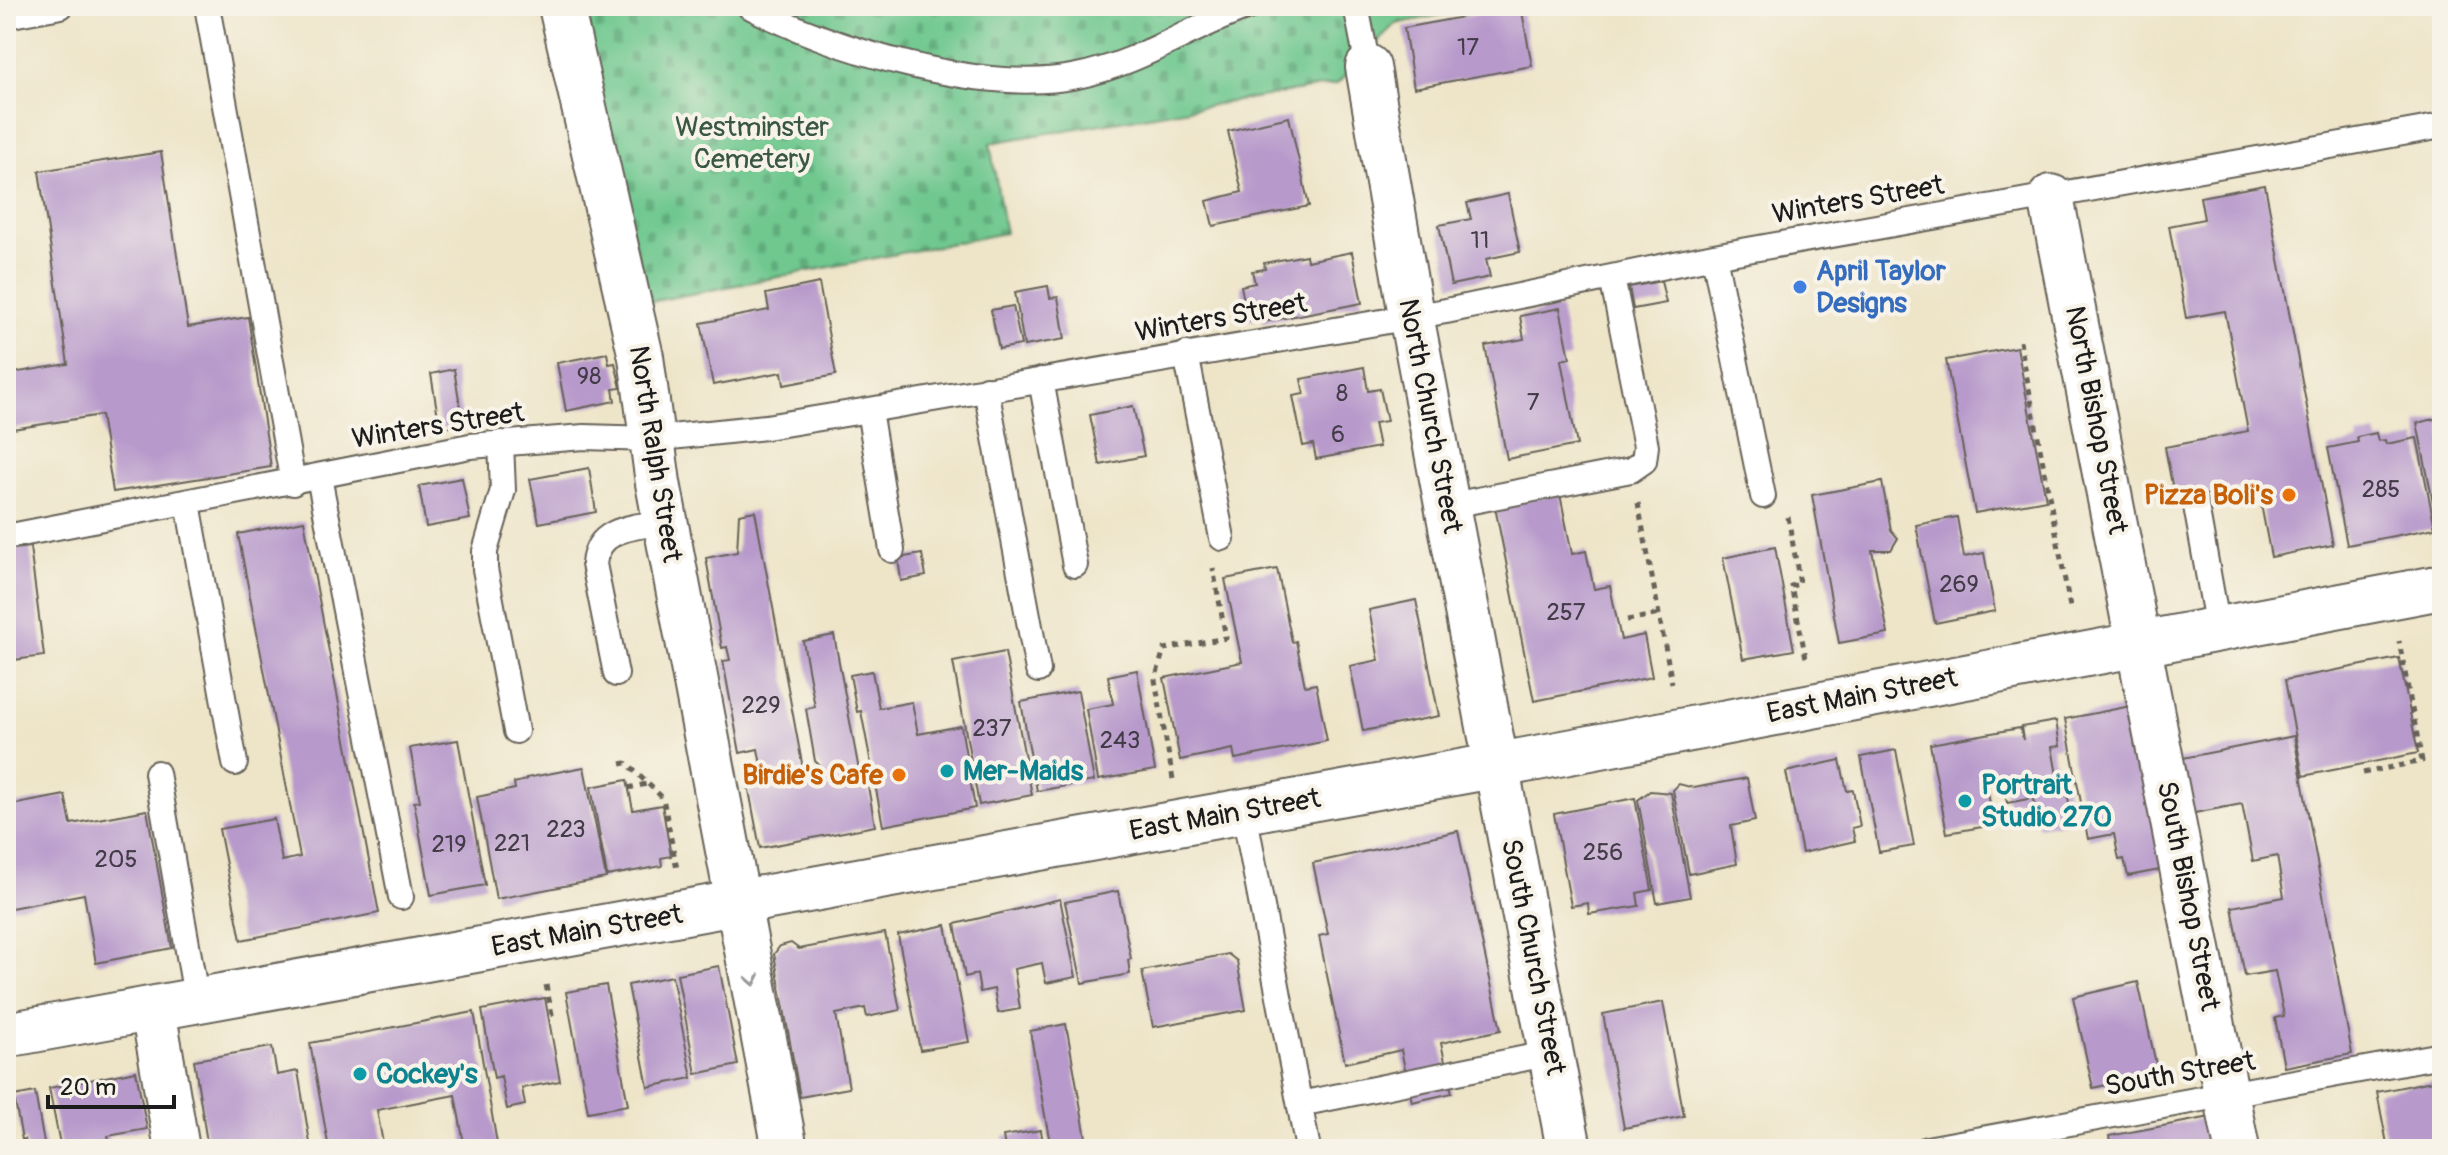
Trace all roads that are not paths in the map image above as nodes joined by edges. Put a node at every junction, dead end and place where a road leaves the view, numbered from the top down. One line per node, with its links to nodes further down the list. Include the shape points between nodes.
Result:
1 (61, 6): 7 (lane)
2 (207, 6): 21 (lane)
3 (561, 6): 18 (street, North Ralph Street, via 641,357)
4 (749, 6): 5 (lane, via 872,53 974,78 1026,80 1076,77 1123,63)
5 (1251, 6)
6 (1356, 6): 8 (lane)
7 (6, 16)
8 (1368, 67): 13 (street, North Church Street)
9 (2442, 126): 10 (lane, Winters Street)
10 (2051, 197): 11 (lane, Winters Street); 33 (street, North Bishop Street)
11 (1714, 256): 12 (lane, Winters Street); 22 (lane)
12 (1612, 278): 13 (lane, Winters Street); 24 (lane, via 1646,446 1644,461 1631,470)
13 (1411, 315): 14 (lane, Winters Street); 24 (street, North Church Street)
14 (1186, 354): 15 (lane, Winters Street); 28 (lane)
15 (1041, 380): 16 (lane, Winters Street); 30 (lane)
16 (986, 389): 17 (lane, Winters Street); 34 (lane)
17 (869, 410): 18 (lane, Winters Street); 29 (lane)
18 (652, 439): 19 (lane, Winters Street); 26 (street, North Ralph Street)
19 (501, 443): 20 (lane, Winters Street); 36 (lane, via 503,490 485,569)
20 (319, 477): 21 (lane, Winters Street); 41 (lane)
21 (293, 483): 23 (lane, Winters Street)
22 (1763, 496)
23 (188, 503): 27 (lane, Winters Street); 37 (lane)
24 (1447, 506): 38 (street, North Church Street)
25 (2196, 506): 32 (lane)
26 (665, 522): 35 (lane, via 611,534 595,552); 42 (street, North Ralph Street)
27 (6, 537)
28 (1222, 538)
29 (892, 550)
30 (1075, 565)
31 (2442, 587): 32 (street, East Main Street)
32 (2218, 629): 33 (street, East Main Street)
33 (2140, 644): 38 (street, East Main Street); 48 (street, South Bishop Street)
34 (1038, 670)
35 (616, 674)
36 (516, 731)
37 (235, 763)
38 (1496, 765): 40 (street, East Main Street); 46 (street, South Church Street)
39 (157, 773): 43 (lane)
40 (1244, 812): 42 (street, East Main Street); 49 (lane)
41 (401, 897)
42 (738, 903): 43 (street, East Main Street); 52 (street, North Ralph Street, one-way to 52)
43 (197, 1002): 44 (street, East Main Street)
44 (153, 1010): 45 (street, East Main Street); 51 (street)
45 (6, 1035)
46 (1551, 1053): 49 (lane); 54 (street, South Church Street)
47 (2442, 1055): 48 (lane, South Street)
48 (2226, 1097): 50 (lane, South Street); 56 (street, South Bishop Street)
49 (1300, 1104): 53 (lane)
50 (1975, 1145): 55 (lane, South Street)
51 (177, 1149)
52 (785, 1149)
53 (1308, 1149)
54 (1569, 1149)
55 (1927, 1149)
56 (2237, 1149)

